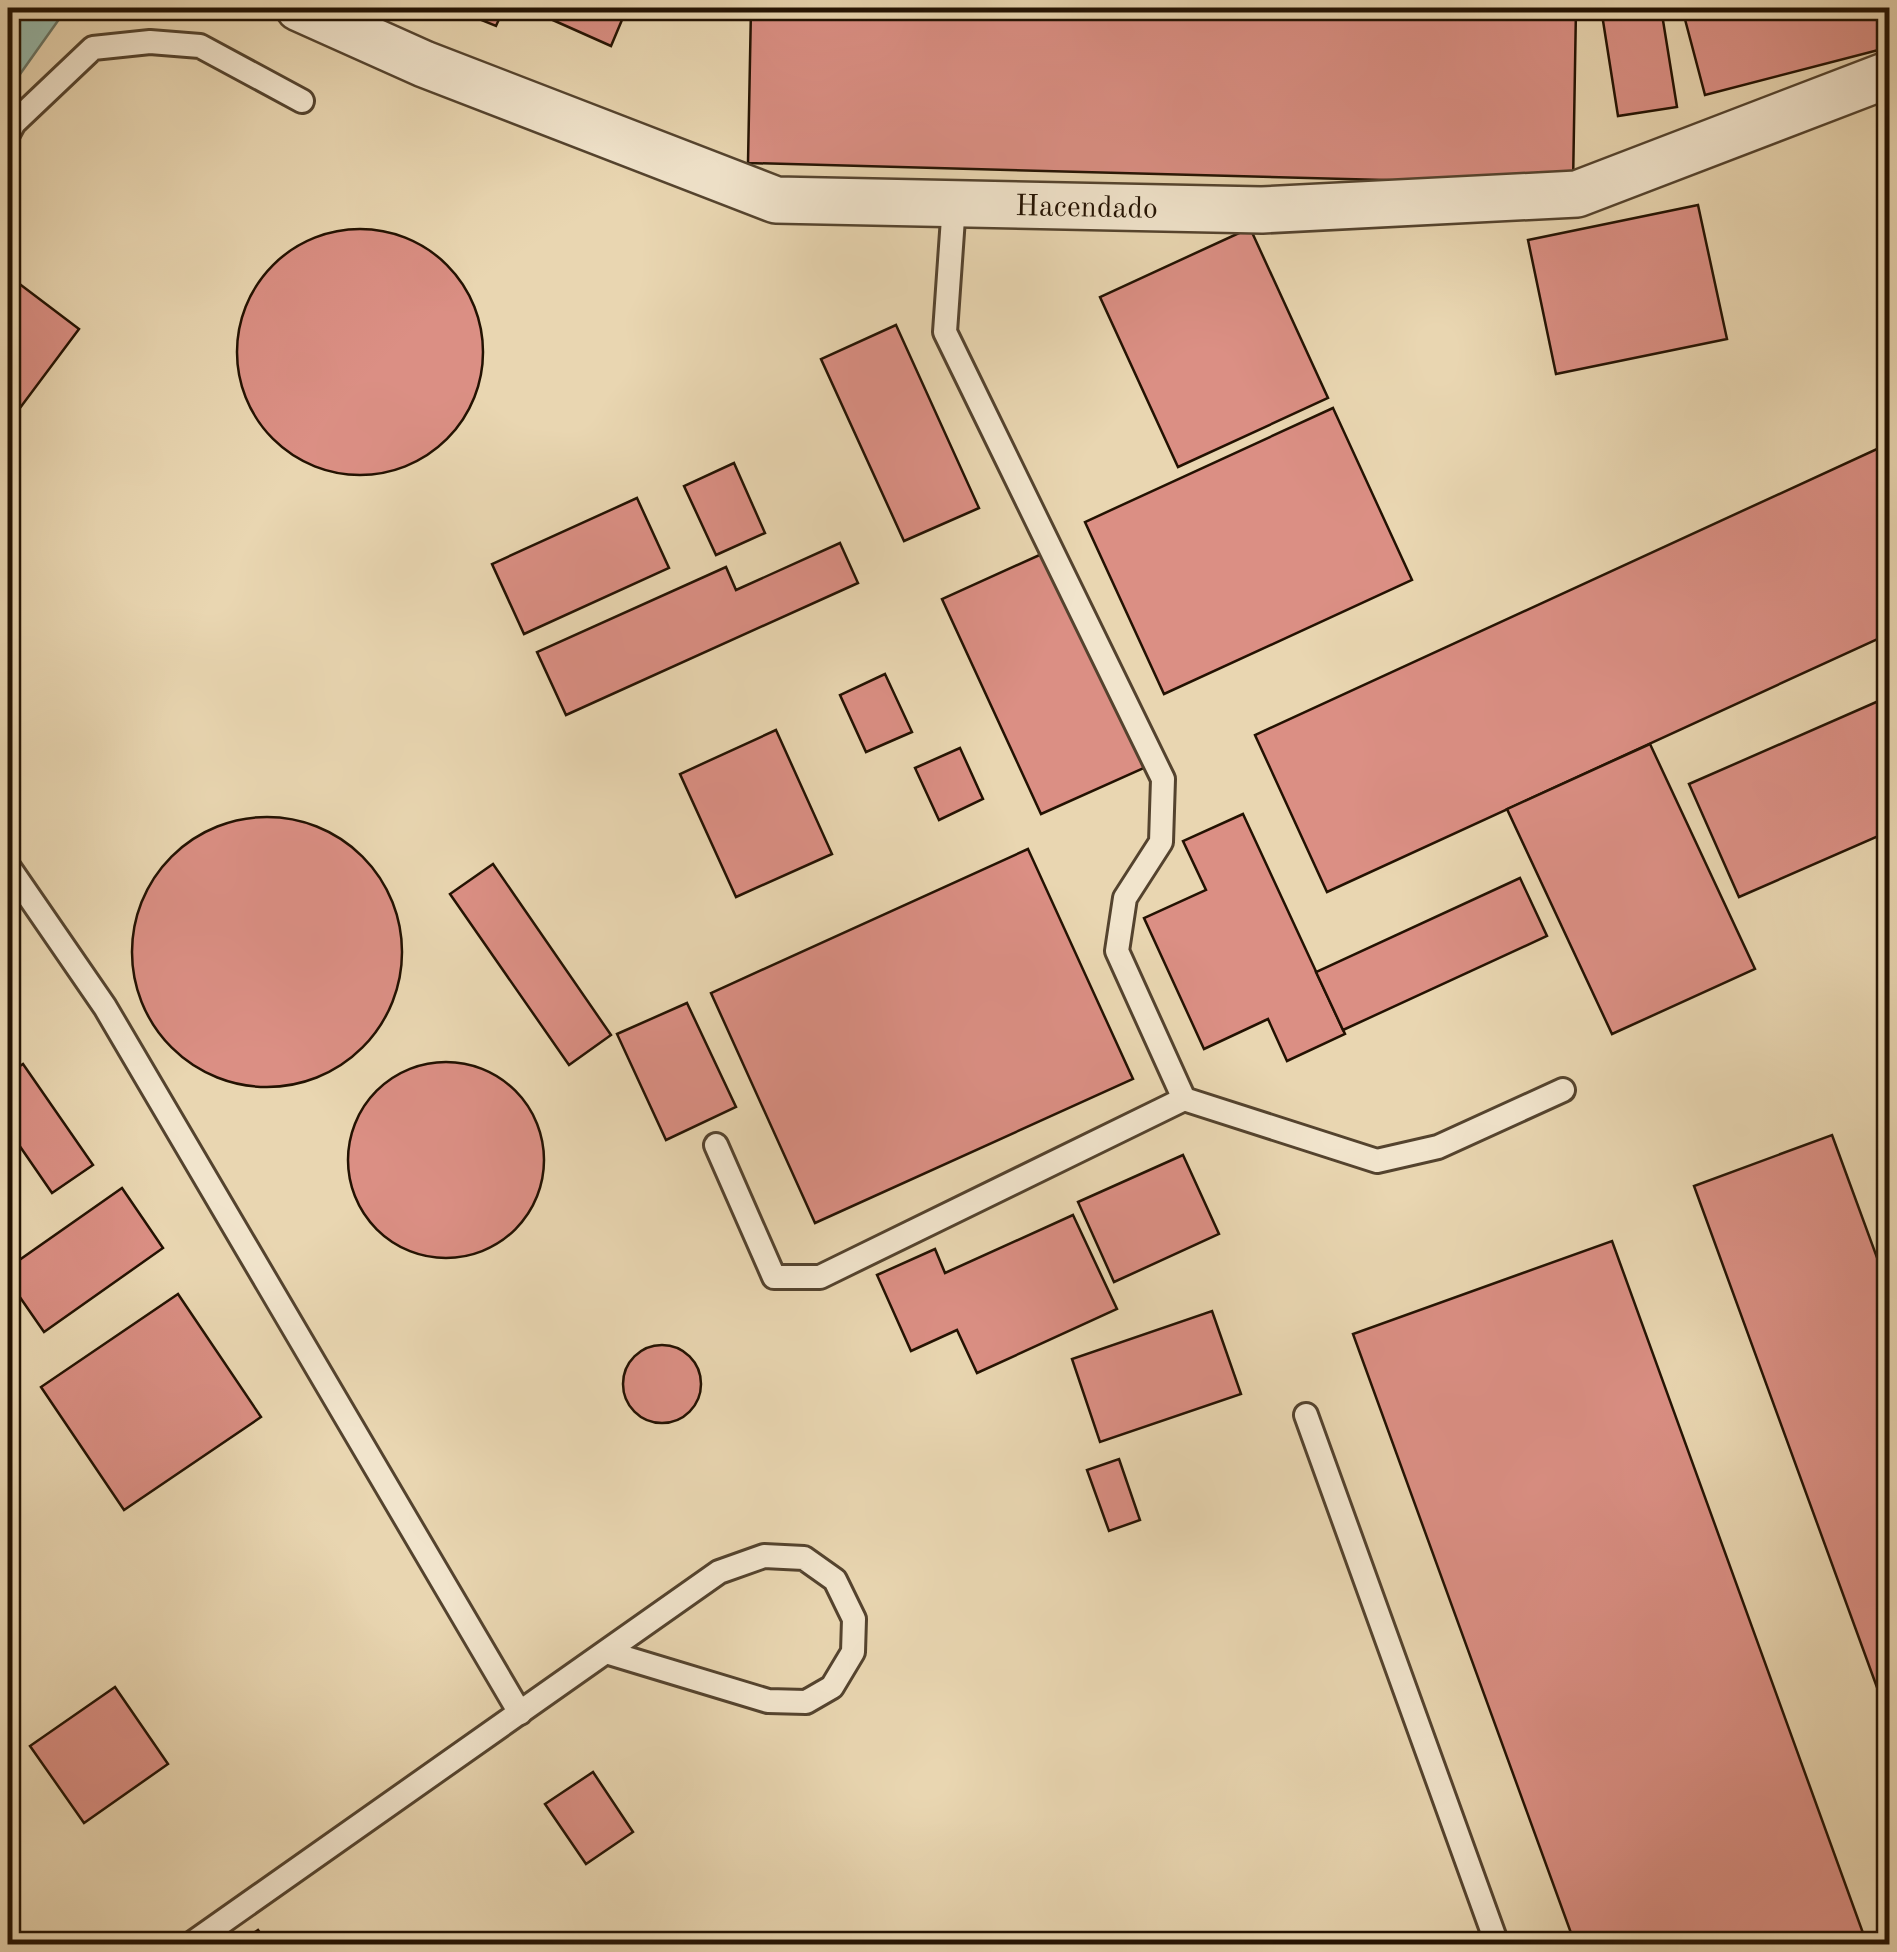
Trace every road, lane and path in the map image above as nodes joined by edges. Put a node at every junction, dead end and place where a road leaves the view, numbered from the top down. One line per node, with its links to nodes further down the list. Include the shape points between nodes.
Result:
1 (300, 8): 5 (street, Hacendado, via 424,64 776,200)
2 (1890, 74): 5 (street, Hacendado, via 1576,194 1262,210)
3 (302, 101): 4 (lane, via 200,46 93,48)
4 (8, 134)
5 (954, 204): 8 (lane, via 945,332 1163,778 1161,842 1125,898 1117,951)
6 (8, 866): 12 (lane, via 105,1006)
7 (1563, 1090): 8 (lane, via 1438,1147 1377,1161)
8 (1184, 1099): 9 (lane, via 820,1277 774,1277)
9 (716, 1145)
10 (1306, 1415): 14 (lane)
11 (606, 1652): 11 (lane, via 719,1572 764,1556 804,1558 835,1580 854,1619 854,1652 832,1687 806,1702 768,1701); 12 (lane)
12 (520, 1713): 13 (lane)
13 (191, 1944)
14 (1497, 1944)

